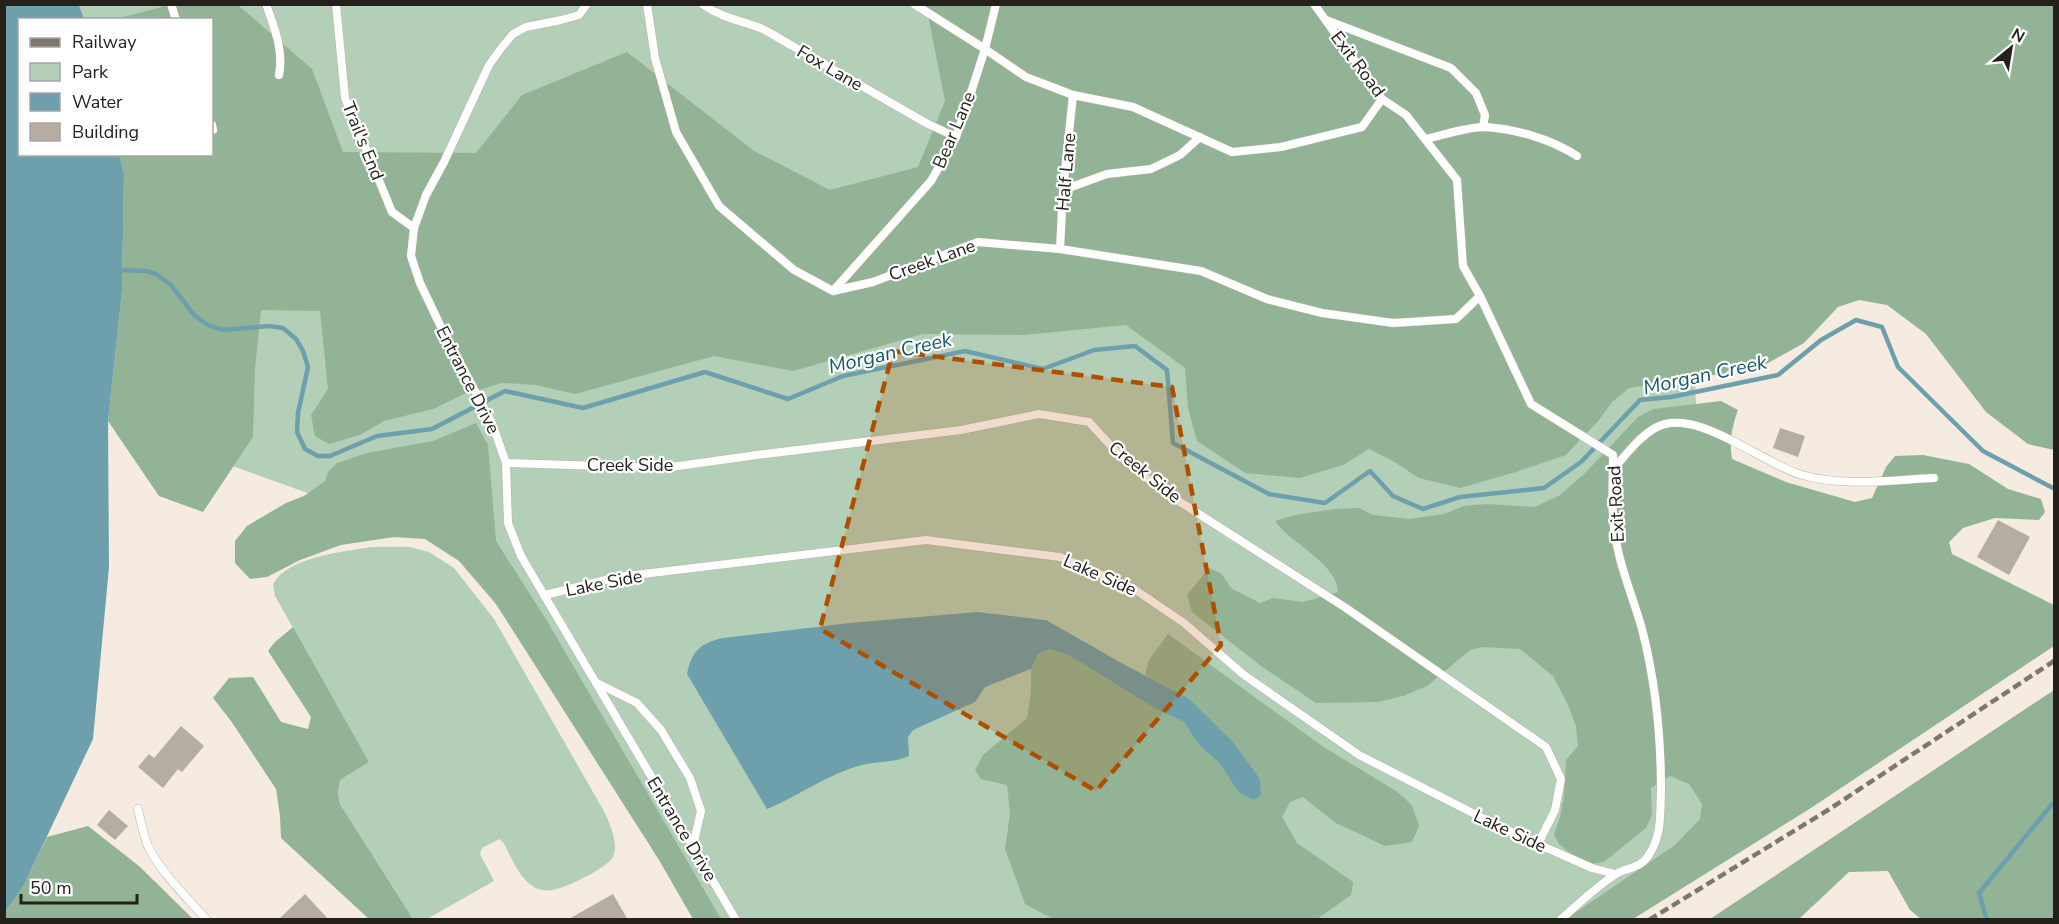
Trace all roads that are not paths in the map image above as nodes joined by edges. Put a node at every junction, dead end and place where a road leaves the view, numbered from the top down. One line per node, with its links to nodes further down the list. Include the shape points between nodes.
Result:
1 (266, 4): 11 (lane, via 278,40)
2 (336, 4): 20 (lane, Trail's End, via 345,98 392,212)
3 (587, 4): 20 (lane, Entrance Drive, via 579,15 526,27 502,47 489,65)
4 (647, 4): 22 (lane, via 655,58 676,132 719,206 794,270)
5 (702, 4): 15 (lane, Fox Lane, via 711,11 760,28)
6 (915, 4): 10 (lane)
7 (996, 4): 10 (lane, Bear Lane)
8 (1314, 4): 9 (lane, Exit Road)
9 (1324, 19): 13 (lane, Exit Road); 14 (lane, via 1452,68 1476,93 1485,115)
10 (985, 49): 12 (lane, via 1026,77); 15 (lane, Bear Lane)
11 (279, 75)
12 (1073, 95): 16 (lane, via 1133,107); 19 (lane, Half Lane)
13 (1383, 99): 16 (lane, via 1362,127 1281,147 1232,152); 17 (lane, Exit Road, via 1406,115)
14 (1483, 127): 17 (lane); 18 (lane, via 1560,145)
15 (956, 136): 22 (lane, Bear Lane, via 931,181)
16 (1200, 137): 19 (lane, via 1180,155 1151,169 1107,174)
17 (1425, 139): 23 (lane, Exit Road, via 1456,180 1463,266)
18 (1578, 156)
19 (1063, 190): 21 (lane, Half Lane)
20 (414, 228): 24 (lane, Entrance Drive, via 411,256 420,283 492,423)
21 (1060, 249): 22 (lane, Creek Lane, via 978,242 873,282); 23 (lane, Creek Lane, via 1201,271 1267,299 1322,313 1393,323 1456,319)
22 (833, 291)
23 (1480, 297): 25 (lane, Exit Road, via 1531,404 1613,455)
24 (506, 463): 27 (lane, Entrance Drive, via 508,523 521,556); 30 (lane, Creek Side, via 664,468 962,430 1039,414 1089,422 1123,459 1162,490 1346,608 1546,747 1561,779 1555,810)
25 (1613, 469): 26 (lane, via 1653,429 1677,421 1729,438 1800,475 1831,482); 32 (lane, Exit Road, via 1617,548 1643,632 1658,710 1661,759 1657,839 1644,862)
26 (1934, 478)
27 (545, 595): 28 (lane, Entrance Drive); 30 (lane, Lake Side, via 618,578 926,540 1060,557 1134,589 1184,623 1244,675 1359,755)
28 (596, 682): 31 (lane, Entrance Drive); 31 (lane, via 637,703 662,730 690,778 701,812)
29 (138, 809): 33 (lane, via 149,848)
30 (1538, 844): 32 (lane, Lake Side)
31 (693, 846): 34 (lane, Entrance Drive)
32 (1615, 874): 35 (lane, Exit Road)
33 (207, 920)
34 (736, 920)
35 (1560, 920)

